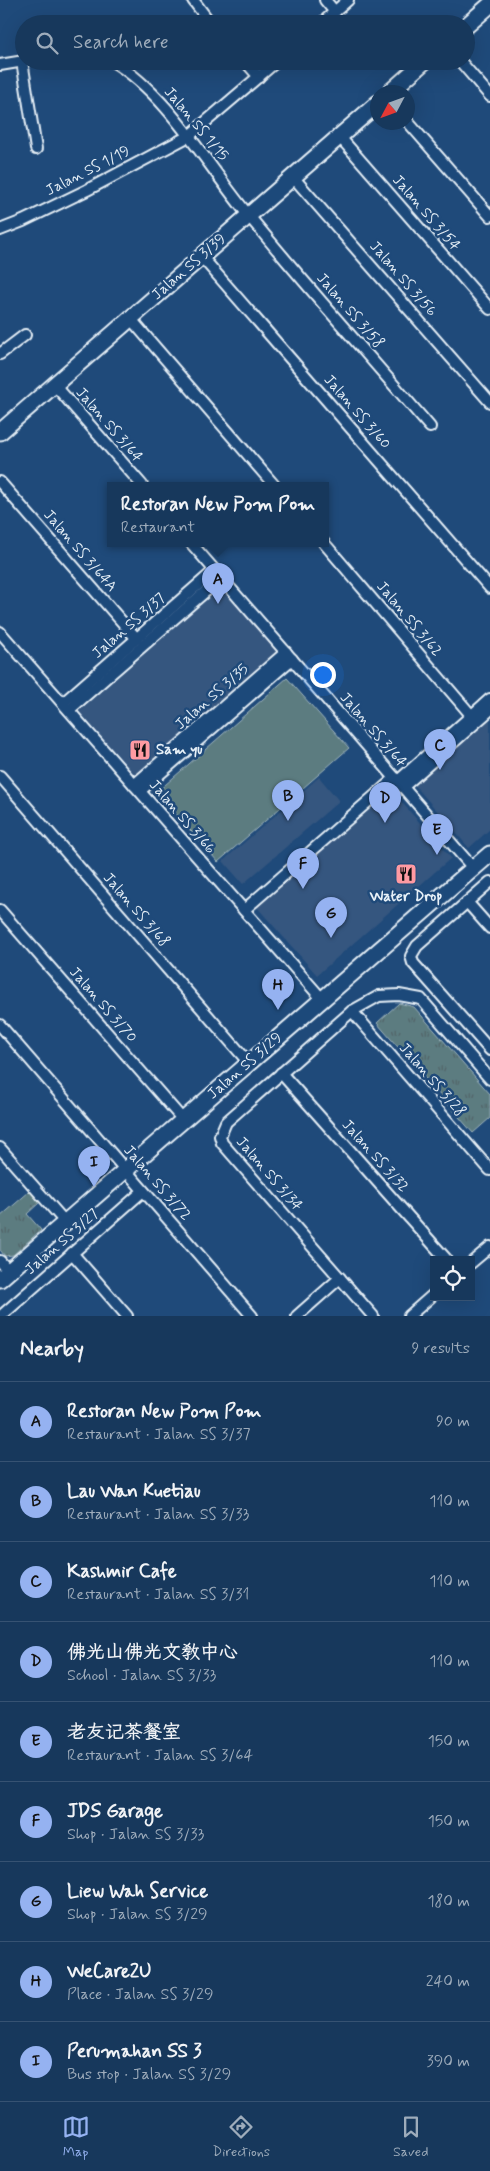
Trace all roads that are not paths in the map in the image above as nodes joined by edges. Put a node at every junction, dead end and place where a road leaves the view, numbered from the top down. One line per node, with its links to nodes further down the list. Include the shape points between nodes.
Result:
1 (193, 0): 6 (street)
2 (324, 0): 5 (street)
3 (348, 0): 5 (street)
4 (490, 5): 8 (street)
5 (335, 12): 7 (street)
6 (204, 15)
7 (332, 15)
8 (475, 18)
9 (15, 62): 10 (street)
10 (0, 65)
11 (24, 70): 24 (street)
12 (125, 70): 22 (street, Jalan SS 1/15, via 140,81)
13 (252, 70): 17 (street)
14 (267, 70): 17 (street, Jalan SS 1/19)
15 (415, 70): 18 (street)
16 (468, 70): 19 (street)
17 (259, 77): 22 (street, Jalan SS 1/19)
18 (398, 85)
19 (490, 96)
20 (370, 110): 23 (street, Jalan SS 3/39)
21 (415, 130): 27 (street)
22 (188, 136): 26 (street, Jalan SS 1/15); 28 (street, Jalan SS 1/19, via 23,222)
23 (339, 136): 25 (street, Jalan SS 3/39); 30 (street, Jalan SS 3/54)
24 (36, 149)
25 (293, 177): 26 (street, Jalan SS 3/39); 35 (street, Jalan SS 3/56)
26 (248, 215): 29 (street, Jalan SS 3/39); 36 (street, Jalan SS 3/58)
27 (490, 216)
28 (0, 230)
29 (201, 256): 31 (street, Jalan SS 3/39); 44 (street, Jalan SS 3/60)
30 (490, 309)
31 (130, 318): 34 (street, Jalan SS 3/39); 40 (street)
32 (25, 335): 33 (street)
33 (0, 354)
34 (54, 384): 37 (street, Jalan SS 3/39); 39 (street, Jalan SS 3/64)
35 (490, 402)
36 (430, 427)
37 (0, 432)
38 (0, 482): 46 (street, Jalan SS 3/64A)
39 (139, 482)
40 (271, 482)
41 (194, 547): 43 (street, Jalan SS 3/64)
42 (327, 547): 51 (street, Jalan SS 3/62)
43 (218, 574): 46 (street, Jalan SS 3/37); 47 (street, Jalan SS 3/64); 49 (street, Jalan SS 3/37)
44 (490, 588)
45 (0, 632): 49 (street, Jalan SS 3/66)
46 (137, 639): 49 (street, Jalan SS 3/37)
47 (289, 655): 53 (street, Jalan SS 3/64); 54 (street, Jalan SS 3/35)
48 (490, 699): 51 (street)
49 (66, 707): 54 (street, Jalan SS 3/66)
50 (490, 710): 53 (street)
51 (471, 715): 53 (street)
52 (0, 776): 66 (street, Jalan SS 3/68)
53 (398, 782): 56 (street, Jalan SS 3/64); 60 (street)
54 (137, 788): 60 (street, Jalan SS 3/66)
55 (490, 854): 56 (street, Jalan SS 3/29)
56 (473, 868): 62 (street, Jalan SS 3/29)
57 (490, 882): 58 (street)
58 (468, 902): 61 (street); 65 (street, via 417,946 411,956 413,963)
59 (0, 910): 69 (street, Jalan SS 3/70)
60 (244, 910): 62 (street, Jalan SS 3/66)
61 (490, 928)
62 (322, 1000): 66 (street, Jalan SS 3/29)
63 (352, 1011): 67 (street, Jalan SS 3/34); 68 (street, Jalan SS 3/34, via 379,996 420,999); 72 (street, Jalan SS 3/28)
64 (0, 1025): 71 (street, Jalan SS 3/72)
65 (490, 1050)
66 (249, 1063): 69 (street, Jalan SS 3/29)
67 (281, 1073): 77 (street, Jalan SS 3/32); 80 (street, Jalan SS 3/34, via 226,1122 220,1136 222,1143)
68 (490, 1079)
69 (183, 1120): 71 (street, Jalan SS 3/29)
70 (0, 1148): 74 (street)
71 (126, 1170): 73 (street, Jalan SS 3/72); 74 (street, Jalan SS 3/29)
72 (490, 1170)
73 (143, 1191): 76 (street, Jalan SS 3/27); 84 (street, Jalan SS 3/72)
74 (66, 1222): 79 (street, Jalan SS 3/29)
75 (490, 1247): 78 (street)
76 (72, 1253): 82 (street, Jalan SS 3/27); 83 (street)
77 (442, 1256)
78 (475, 1260)
79 (3, 1270)
80 (340, 1278): 85 (street); 86 (street, Jalan SS 3/34)
81 (430, 1298): 87 (street)
82 (1, 1316)
83 (127, 1316)
84 (252, 1316)
85 (297, 1316)
86 (373, 1316)
87 (409, 1316)

